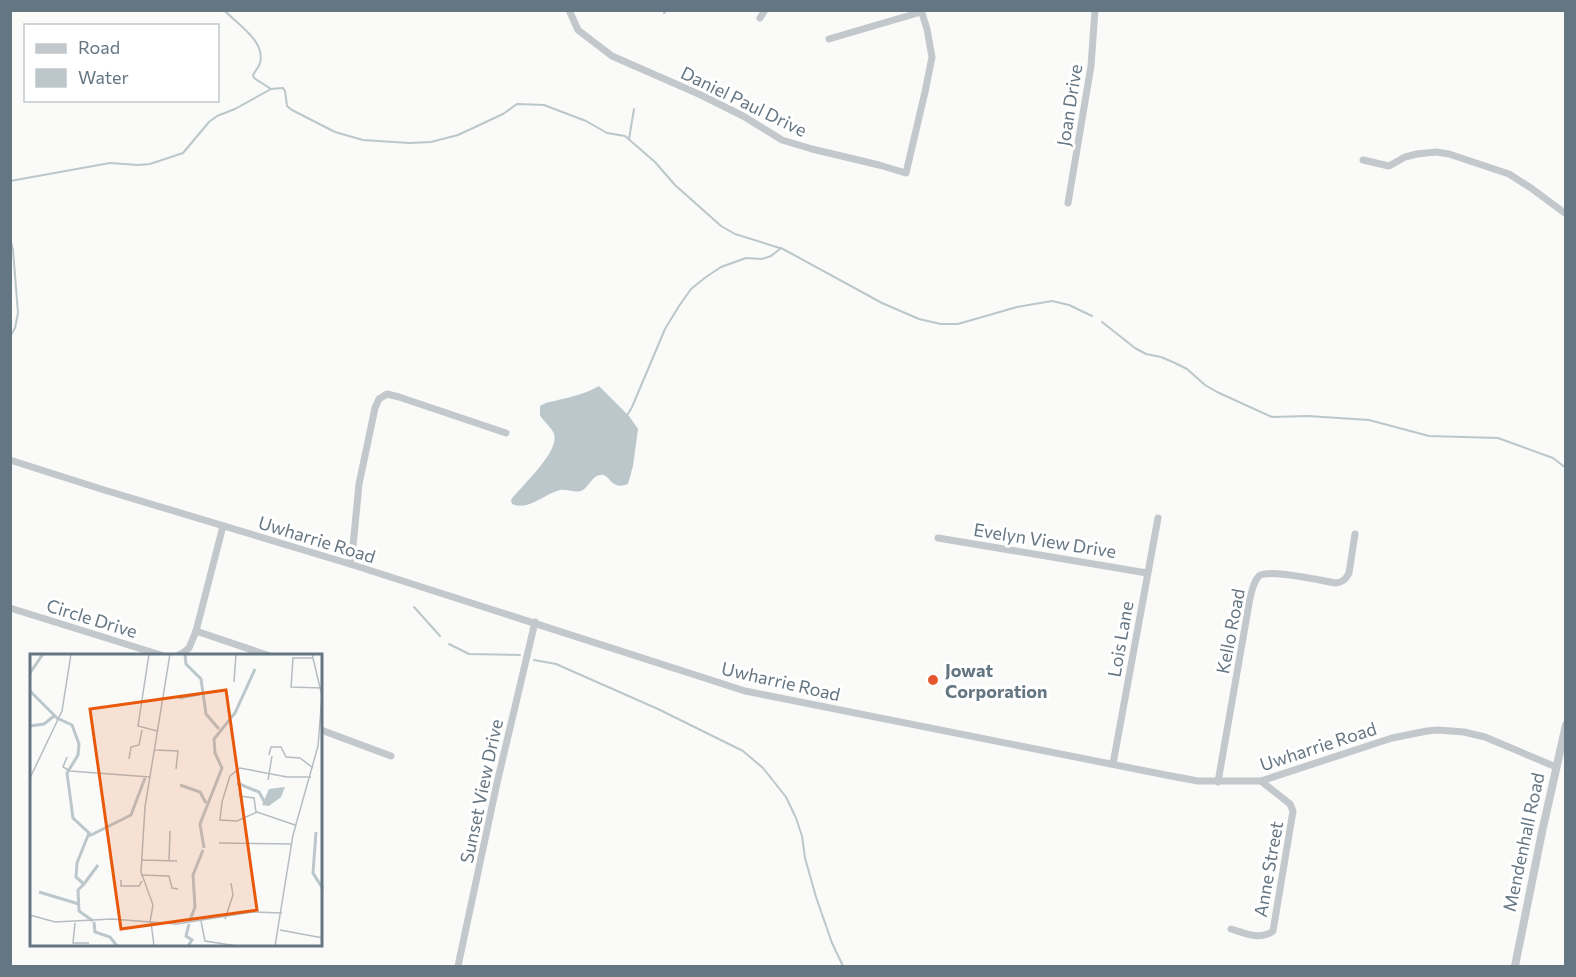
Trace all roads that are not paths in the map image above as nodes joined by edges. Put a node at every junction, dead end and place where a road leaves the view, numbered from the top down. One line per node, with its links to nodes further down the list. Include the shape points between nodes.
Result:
1 (569, 10): 4 (street, Daniel Paul Drive, via 578,30 612,56 712,100 782,140 906,173 932,57)
2 (765, 10): 5 (street)
3 (1095, 10): 8 (street, Joan Drive, via 1091,66)
4 (921, 11): 6 (street)
5 (760, 18)
6 (829, 39)
7 (1363, 160): 9 (street, via 1389,166 1417,154 1449,154 1509,174)
8 (1068, 203)
9 (1566, 214)
10 (506, 433): 16 (street, via 399,397 387,394 379,399 359,484)
11 (10, 460): 13 (street, Uwharrie Road)
12 (1158, 518): 17 (street, Lois Lane)
13 (223, 526): 16 (street, Uwharrie Road); 20 (street)
14 (1355, 534): 30 (street, Kello Road, via 1346,579 1336,584 1272,573 1261,575 1253,585)
15 (938, 538): 17 (street, Evelyn View Drive)
16 (350, 564): 19 (street, Uwharrie Road)
17 (1147, 573): 28 (street, Lois Lane)
18 (10, 608): 21 (street, Circle Drive)
19 (535, 622): 28 (street, Uwharrie Road, via 745,691); 33 (street, Sunset View Drive)
20 (196, 631): 22 (street, via 189,648); 23 (street)
21 (158, 654)
22 (180, 654)
23 (264, 654)
24 (1566, 725): 27 (street, Mendenhall Road)
25 (322, 730): 26 (street)
26 (391, 756)
27 (1562, 756): 29 (street, Mendenhall Road)
28 (1113, 764): 30 (street, Uwharrie Road)
29 (1556, 768): 31 (street, Uwharrie Road, via 1485,737 1438,730 1392,738); 34 (street, Mendenhall Road)
30 (1218, 782): 31 (street, Uwharrie Road)
31 (1261, 782): 32 (street, Anne Street, via 1290,804 1293,812 1273,931 1258,936)
32 (1231, 929)
33 (458, 966)
34 (1515, 966)

